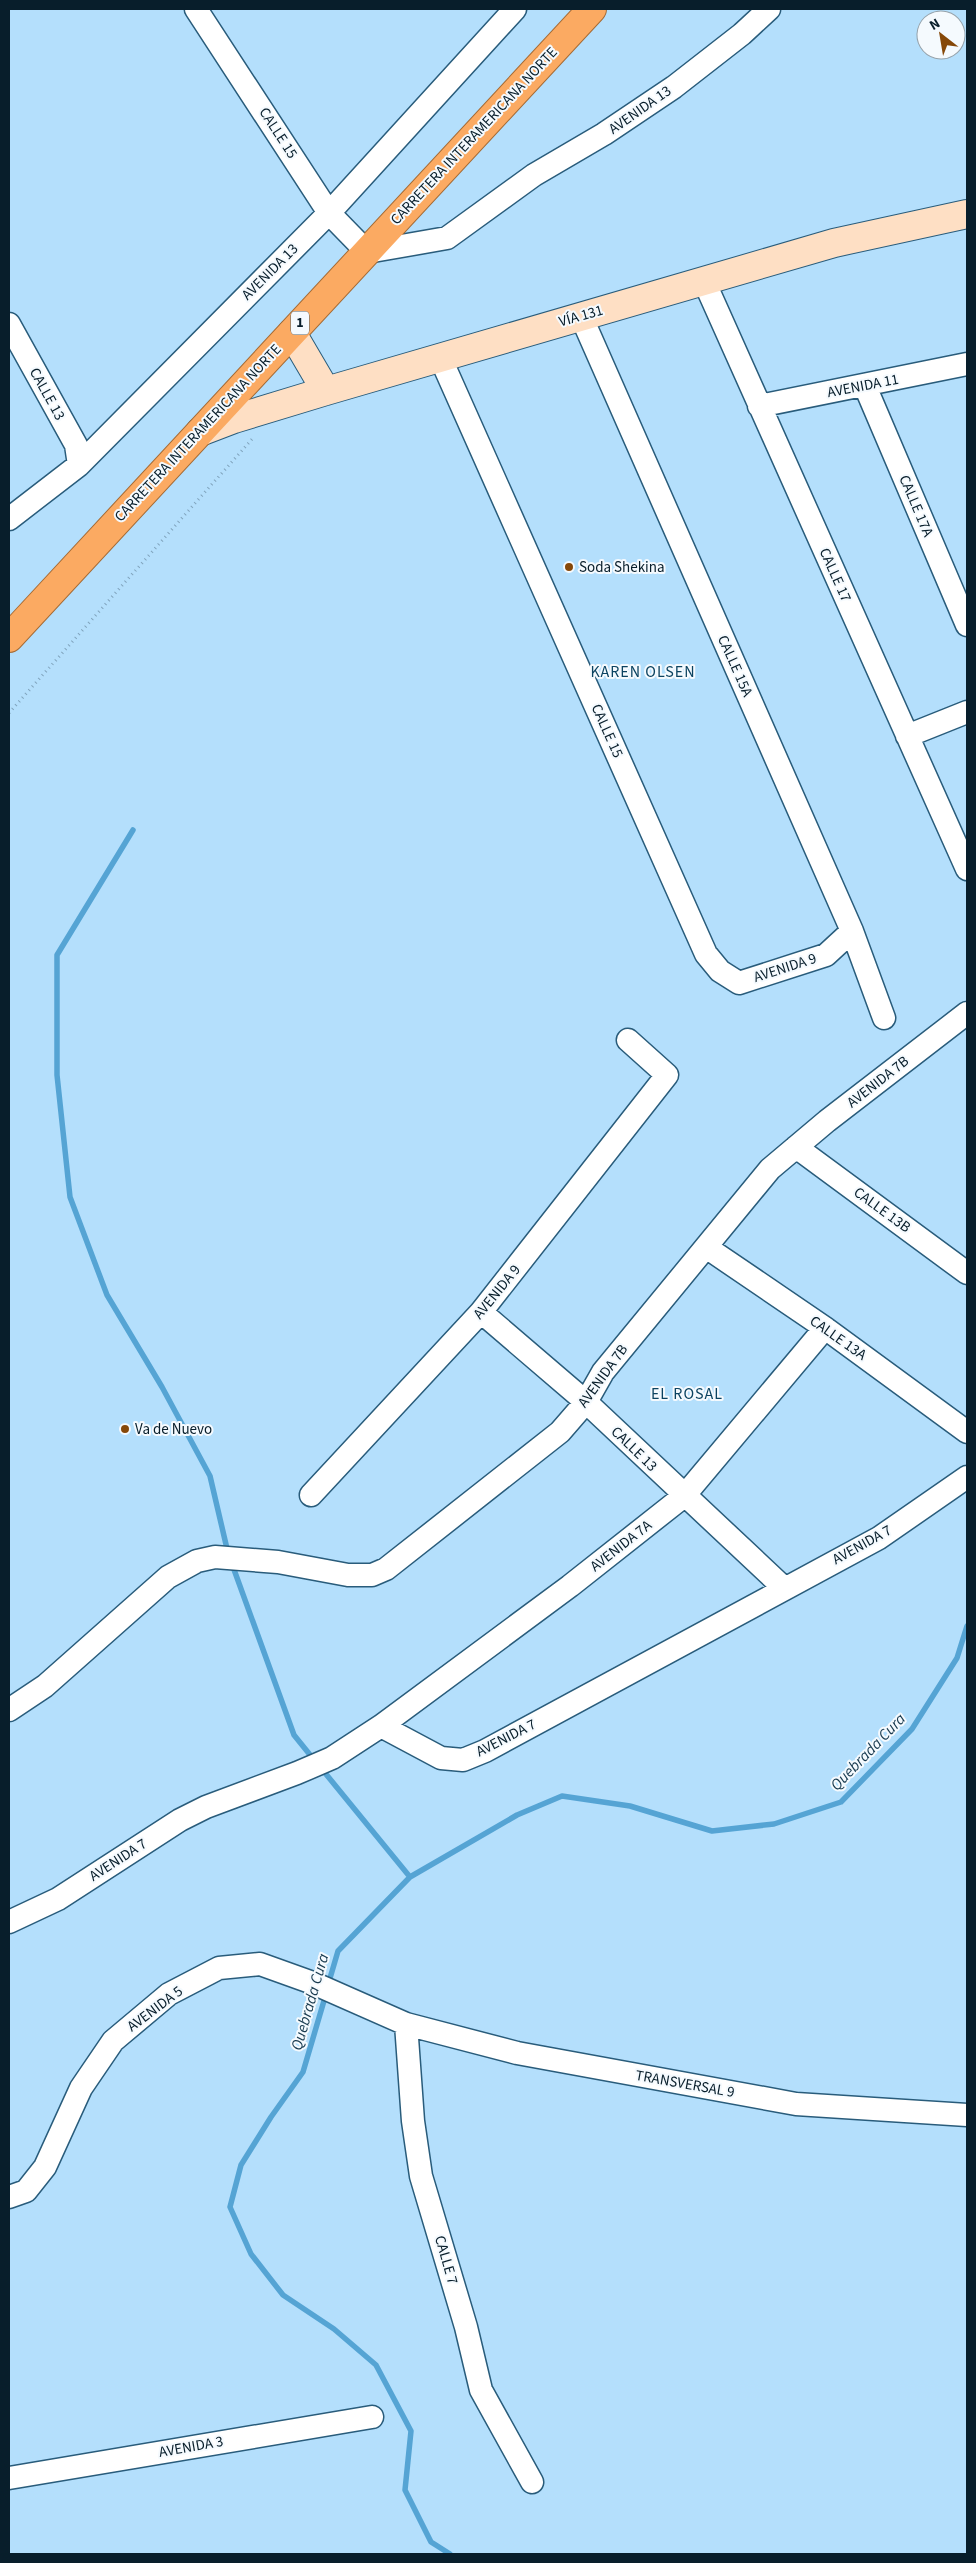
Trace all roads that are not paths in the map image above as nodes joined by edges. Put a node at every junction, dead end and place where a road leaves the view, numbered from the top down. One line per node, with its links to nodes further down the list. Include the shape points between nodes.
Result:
1 (196, 9): 5 (street, CALLE 15)
2 (592, 9): 7 (highway, CARRETERA INTERAMERICANA NORTE / 1)
3 (769, 9): 7 (street, AVENIDA 13, via 674,86 604,134 534,175 448,238)
4 (510, 11): 5 (street, AVENIDA 13)
5 (329, 213): 7 (street, CALLE 15); 18 (street, AVENIDA 13)
6 (967, 214): 8 (main road, VÍA 131, via 834,243)
7 (367, 252): 11 (highway, CARRETERA INTERAMERICANA NORTE / 1)
8 (704, 281): 9 (main road, VÍA 131); 16 (street, CALLE 17)
9 (581, 316): 12 (main road, VÍA 131); 25 (street, CALLE 15A)
10 (9, 324): 18 (street, CALLE 13, via 76,445)
11 (296, 341): 15 (main road); 17 (highway, CARRETERA INTERAMERICANA NORTE / 1)
12 (440, 357): 15 (main road, VÍA 131); 26 (street, CALLE 15, via 706,954 720,971)
13 (967, 364): 14 (street, AVENIDA 11)
14 (865, 386): 16 (street, AVENIDA 11); 20 (street, CALLE 17A)
15 (326, 391): 17 (main road, VÍA 131)
16 (759, 406): 23 (street, CALLE 17)
17 (200, 432): 21 (highway, CARRETERA INTERAMERICANA NORTE / 1)
18 (79, 465): 19 (street, AVENIDA 13)
19 (9, 519)
20 (967, 625)
21 (9, 638)
22 (967, 712): 23 (street)
23 (907, 736): 24 (street, CALLE 17)
24 (967, 869)
25 (852, 931): 26 (street, AVENIDA 9, via 826,955); 28 (street, CALLE 15A)
26 (739, 983)
27 (967, 1013): 30 (street, AVENIDA 7B)
28 (884, 1018)
29 (628, 1040): 33 (street, AVENIDA 9, via 667,1075)
30 (796, 1148): 31 (street, AVENIDA 7B, via 770,1169); 32 (street, CALLE 13B)
31 (706, 1247): 34 (street, CALLE 13A); 35 (street, AVENIDA 7B, via 603,1372)
32 (967, 1273)
33 (482, 1312): 35 (street, CALLE 13); 38 (street, AVENIDA 9)
34 (826, 1328): 36 (street, CALLE 13A); 39 (street, AVENIDA 7A)
35 (586, 1402): 39 (street, CALLE 13); 41 (street, AVENIDA 7B, via 560,1432 386,1569 372,1575 348,1575 278,1562 215,1557 197,1561 168,1577 45,1686)
36 (967, 1432)
37 (967, 1477): 40 (street, AVENIDA 7, via 879,1538)
38 (311, 1496)
39 (684, 1496): 40 (street, CALLE 13); 42 (street, AVENIDA 7A, via 570,1586)
40 (784, 1588): 42 (street, AVENIDA 7, via 463,1760 441,1758)
41 (9, 1710)
42 (381, 1726): 43 (street, AVENIDA 7, via 332,1758 180,1820 58,1899)
43 (9, 1922)
44 (406, 2024): 45 (street, TRANSVERSAL 9, via 517,2053 796,2104); 46 (street, AVENIDA 5, via 260,1964 219,1968 169,1994 113,2041 81,2088 45,2168 26,2191); 49 (street, CALLE 7, via 413,2122 421,2176 466,2327 481,2390)
45 (967, 2115)
46 (9, 2197)
47 (372, 2417): 48 (street, AVENIDA 3)
48 (9, 2478)
49 (532, 2482)

